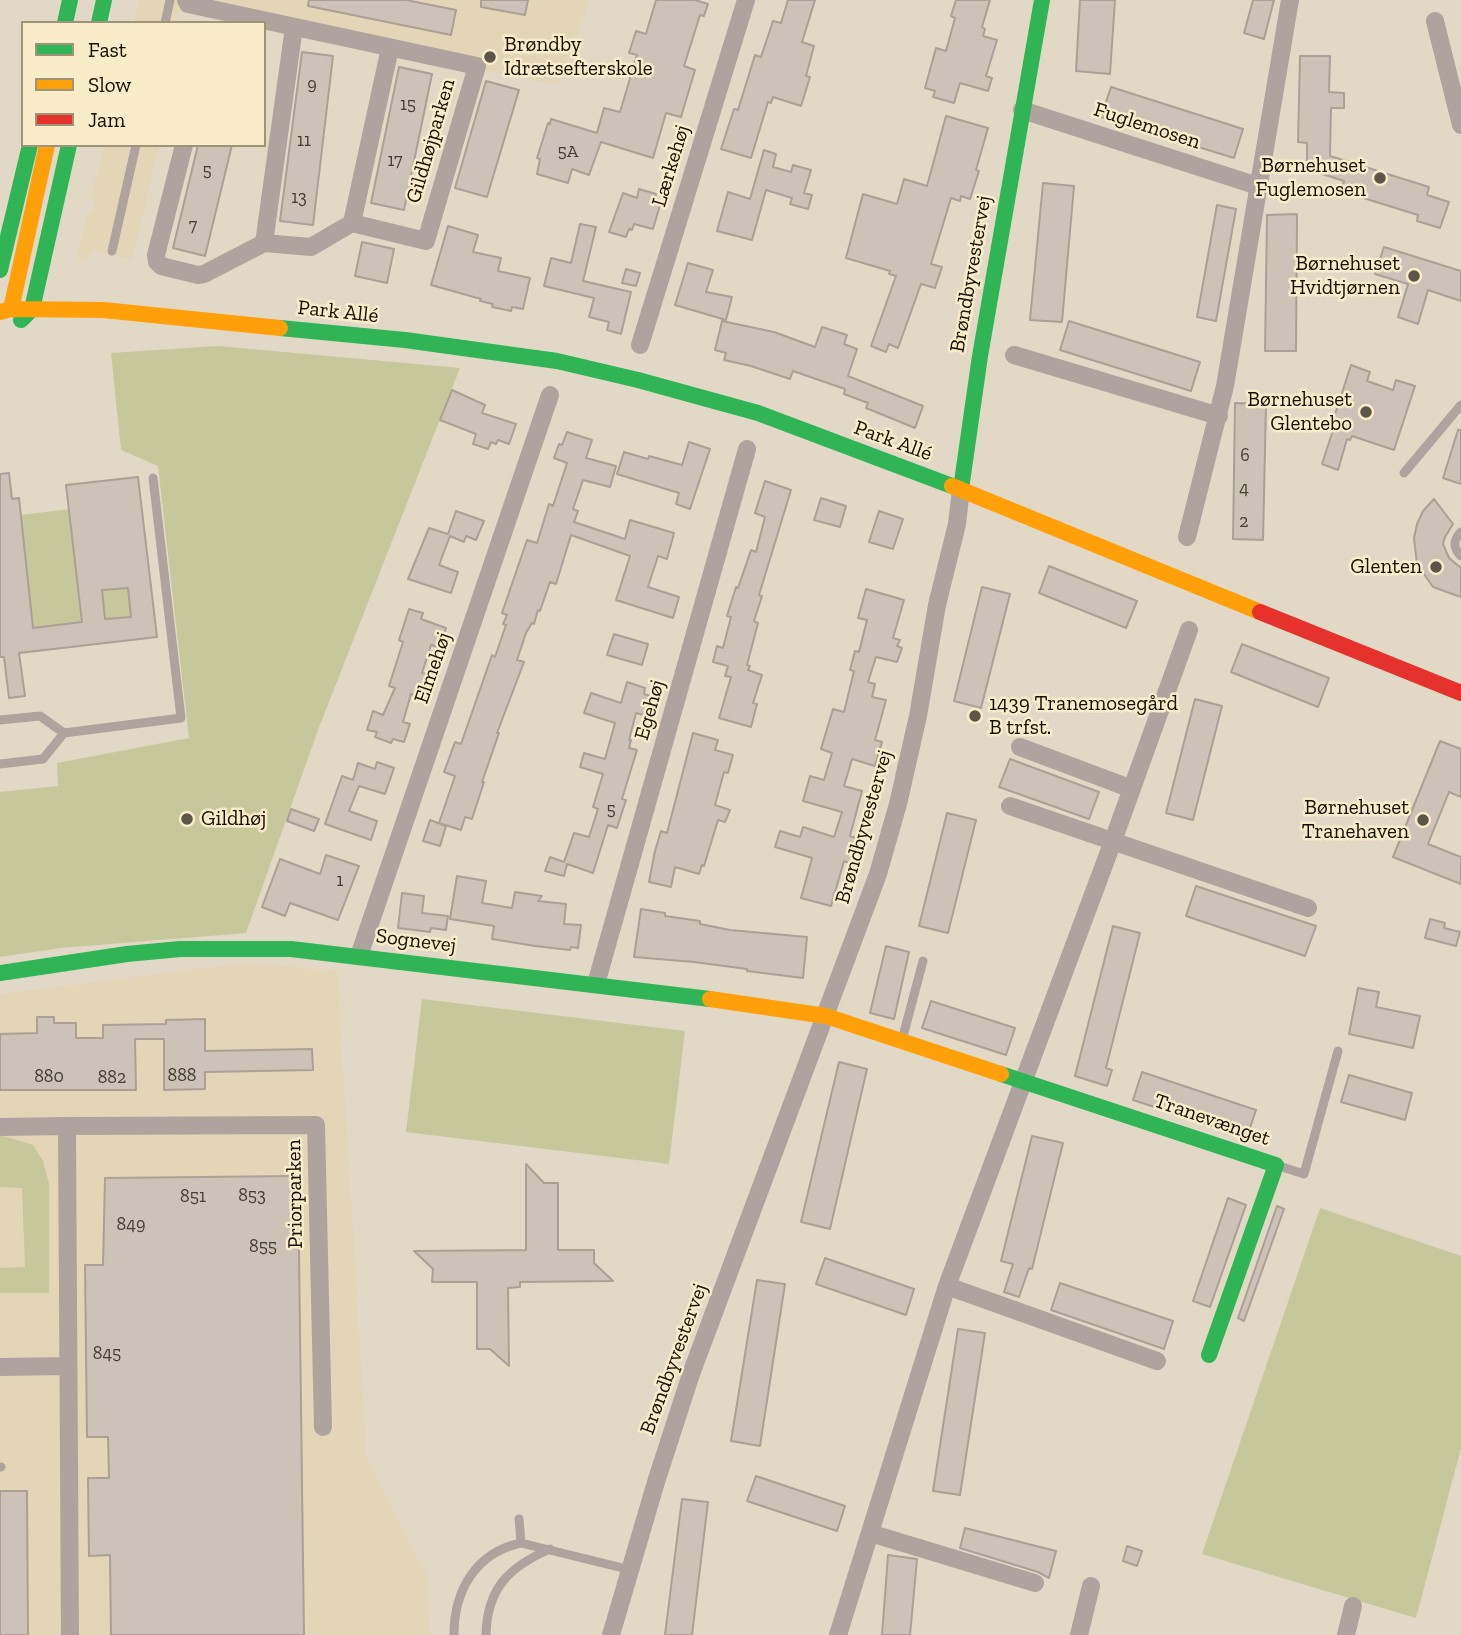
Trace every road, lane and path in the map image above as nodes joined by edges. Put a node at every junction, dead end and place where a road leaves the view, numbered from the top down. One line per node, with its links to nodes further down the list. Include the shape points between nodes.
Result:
1 (71, 0): 9 (street)
2 (104, 0): 10 (street)
3 (170, 0): 11 (lane)
4 (186, 0): 8 (street, Gildhøjparken)
5 (746, 0): 30 (street, Lærkehøj)
6 (1042, 0): 17 (street, Brøndbyvestervej)
7 (1290, 0): 24 (street)
8 (217, 16): 12 (street, Gildhøjparken)
9 (66, 21)
10 (99, 21)
11 (165, 21)
12 (252, 21)
13 (1435, 21): 18 (street)
14 (266, 23): 15 (street, Gildhøjparken)
15 (294, 27): 16 (street, Gildhøjparken); 26 (street)
16 (390, 48): 25 (street); 25 (street, Gildhøjparken, via 477,66 426,241)
17 (1022, 110): 24 (street, Fuglemosen); 38 (street, Brøndbyvestervej)
18 (1461, 125)
19 (30, 147): 28 (street)
20 (47, 147): 29 (street)
21 (68, 147): 29 (street)
22 (136, 147): 27 (lane)
23 (183, 147): 26 (street, via 157,262 204,274)
24 (1258, 186): 34 (street)
25 (352, 223): 26 (street, via 310,247)
26 (264, 243)
27 (111, 251)
28 (0, 270)
29 (13, 314): 38 (street, Park Allé, via 103,310 405,340 557,361 758,413)
30 (640, 345)
31 (1014, 355): 34 (street)
32 (550, 395): 52 (street, Elmehøj)
33 (1461, 405): 36 (lane)
34 (1219, 416): 40 (street)
35 (747, 449): 55 (street, Egehøj)
36 (1404, 473)
37 (153, 478): 45 (lane, via 181,718)
38 (961, 489): 43 (street, Park Allé); 56 (street, Brøndbyvestervej, via 898,804 878,874)
39 (1461, 532): 41 (lane, via 1454,544)
40 (1187, 537)
41 (1461, 555)
42 (1189, 630): 48 (street)
43 (1461, 692)
44 (0, 720): 45 (lane, via 40,716)
45 (64, 733): 47 (lane, via 43,759)
46 (1020, 747): 48 (street)
47 (0, 764)
48 (1132, 789): 50 (street)
49 (1010, 806): 50 (street)
50 (1113, 841): 51 (street); 59 (street)
51 (1308, 908)
52 (359, 956): 54 (street, Sognevej, via 290,949 180,949); 55 (street, Sognevej)
53 (923, 961): 57 (lane)
54 (0, 973)
55 (596, 984): 56 (street, Sognevej)
56 (826, 1016): 57 (street, Tranevænget); 73 (street, Brøndbyvestervej, via 691,1374)
57 (902, 1040): 59 (street, Tranevænget)
58 (1338, 1051): 62 (lane, via 1304,1174)
59 (1023, 1080): 62 (street, Tranevænget); 63 (street)
60 (66, 1126): 61 (street, Priorparken); 66 (street); 68 (street, Priorparken, via 316,1125)
61 (0, 1127)
62 (1276, 1165): 64 (street, Tranevænget)
63 (947, 1286): 65 (street); 70 (street)
64 (1209, 1355)
65 (1157, 1361)
66 (68, 1366): 67 (street); 77 (street)
67 (0, 1367)
68 (323, 1427)
69 (519, 1519): 71 (lane)
70 (870, 1533): 74 (street); 81 (street)
71 (520, 1543): 72 (lane); 78 (lane, via 505,1546 477,1567 460,1592)
72 (550, 1549): 73 (lane); 79 (lane, via 527,1559 505,1577 493,1595)
73 (631, 1570): 80 (street, Brøndbyvestervej)
74 (1035, 1583)
75 (1091, 1586): 82 (street)
76 (1353, 1606): 83 (street)
77 (70, 1635)
78 (454, 1635)
79 (486, 1635)
80 (611, 1635)
81 (838, 1635)
82 (1079, 1635)
83 (1346, 1635)

